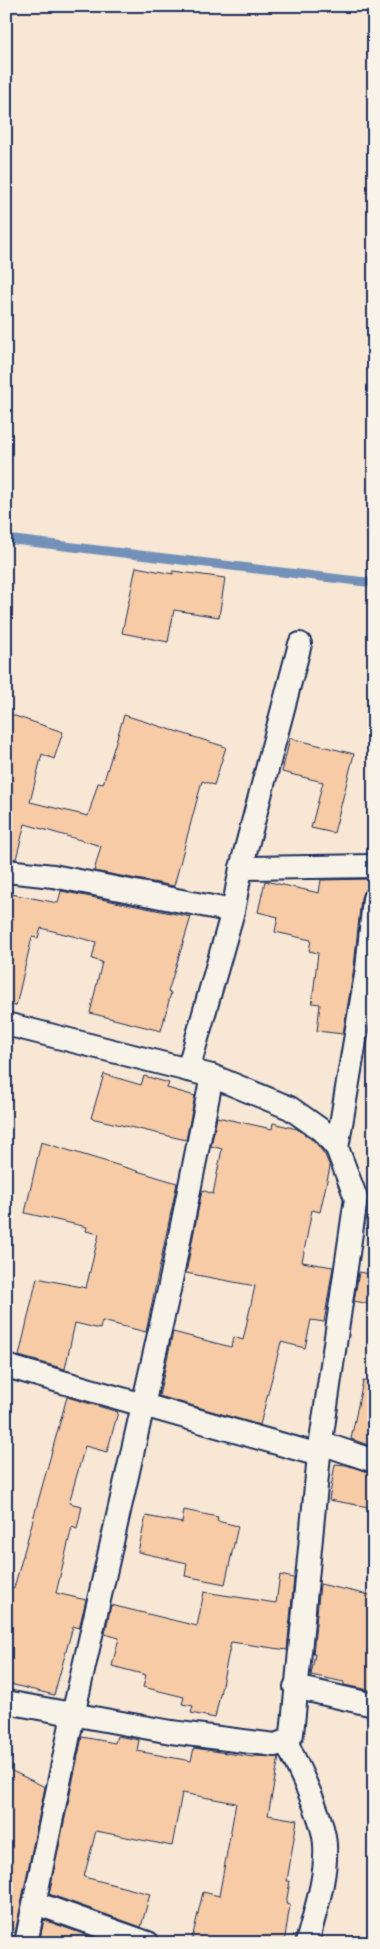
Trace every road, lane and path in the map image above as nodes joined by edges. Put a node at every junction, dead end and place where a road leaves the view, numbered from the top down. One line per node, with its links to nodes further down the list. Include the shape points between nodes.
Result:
1 (300, 644): 3 (street)
2 (374, 866): 3 (street)
3 (241, 868): 6 (street)
4 (6, 871): 6 (street, via 53,876)
5 (374, 900): 7 (street)
6 (232, 911): 9 (street)
7 (370, 970): 11 (street)
8 (6, 1024): 9 (street)
9 (188, 1070): 10 (street)
10 (212, 1076): 11 (street, via 290,1108 324,1132); 14 (street)
11 (337, 1148): 12 (street)
12 (365, 1199): 15 (street)
13 (6, 1366): 14 (street)
14 (142, 1405): 15 (street); 20 (street)
15 (320, 1449): 16 (street); 17 (street)
16 (374, 1460)
17 (295, 1687): 19 (street); 21 (street, via 292,1734)
18 (6, 1702): 20 (street)
19 (374, 1705)
20 (73, 1714): 21 (street, via 171,1732 275,1745); 22 (street)
21 (286, 1741): 25 (street, via 320,1820 325,1843 324,1872)
22 (35, 1903): 23 (street); 24 (street)
23 (26, 1943)
24 (148, 1943)
25 (307, 1943)

